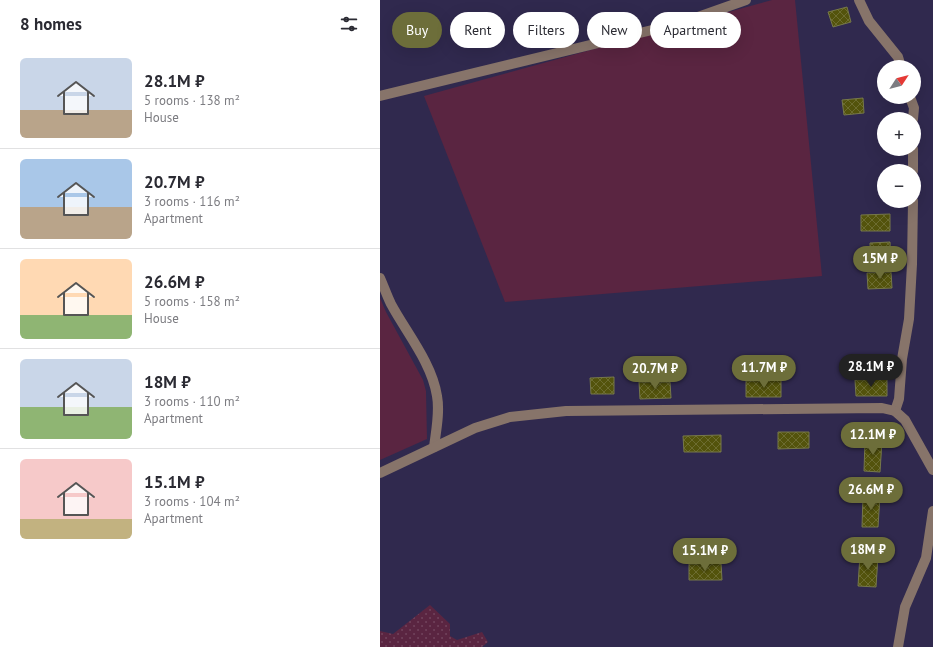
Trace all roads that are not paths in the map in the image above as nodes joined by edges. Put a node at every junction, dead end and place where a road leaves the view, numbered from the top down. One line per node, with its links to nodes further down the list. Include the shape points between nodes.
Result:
1 (746, 0): 4 (street, via 681,23)
2 (859, 0): 3 (street, via 869,21)
3 (899, 60)
4 (380, 96)
5 (912, 208): 7 (street, via 909,319 899,399)
6 (380, 278): 8 (street, via 390,303 422,356 434,382 438,397)
7 (895, 411): 8 (street, via 882,408 566,411 510,417 475,428); 9 (street, via 905,420)
8 (434, 447): 10 (street)
9 (933, 470)
10 (380, 473)
11 (933, 511): 12 (street, via 926,558 905,607)
12 (898, 647)

